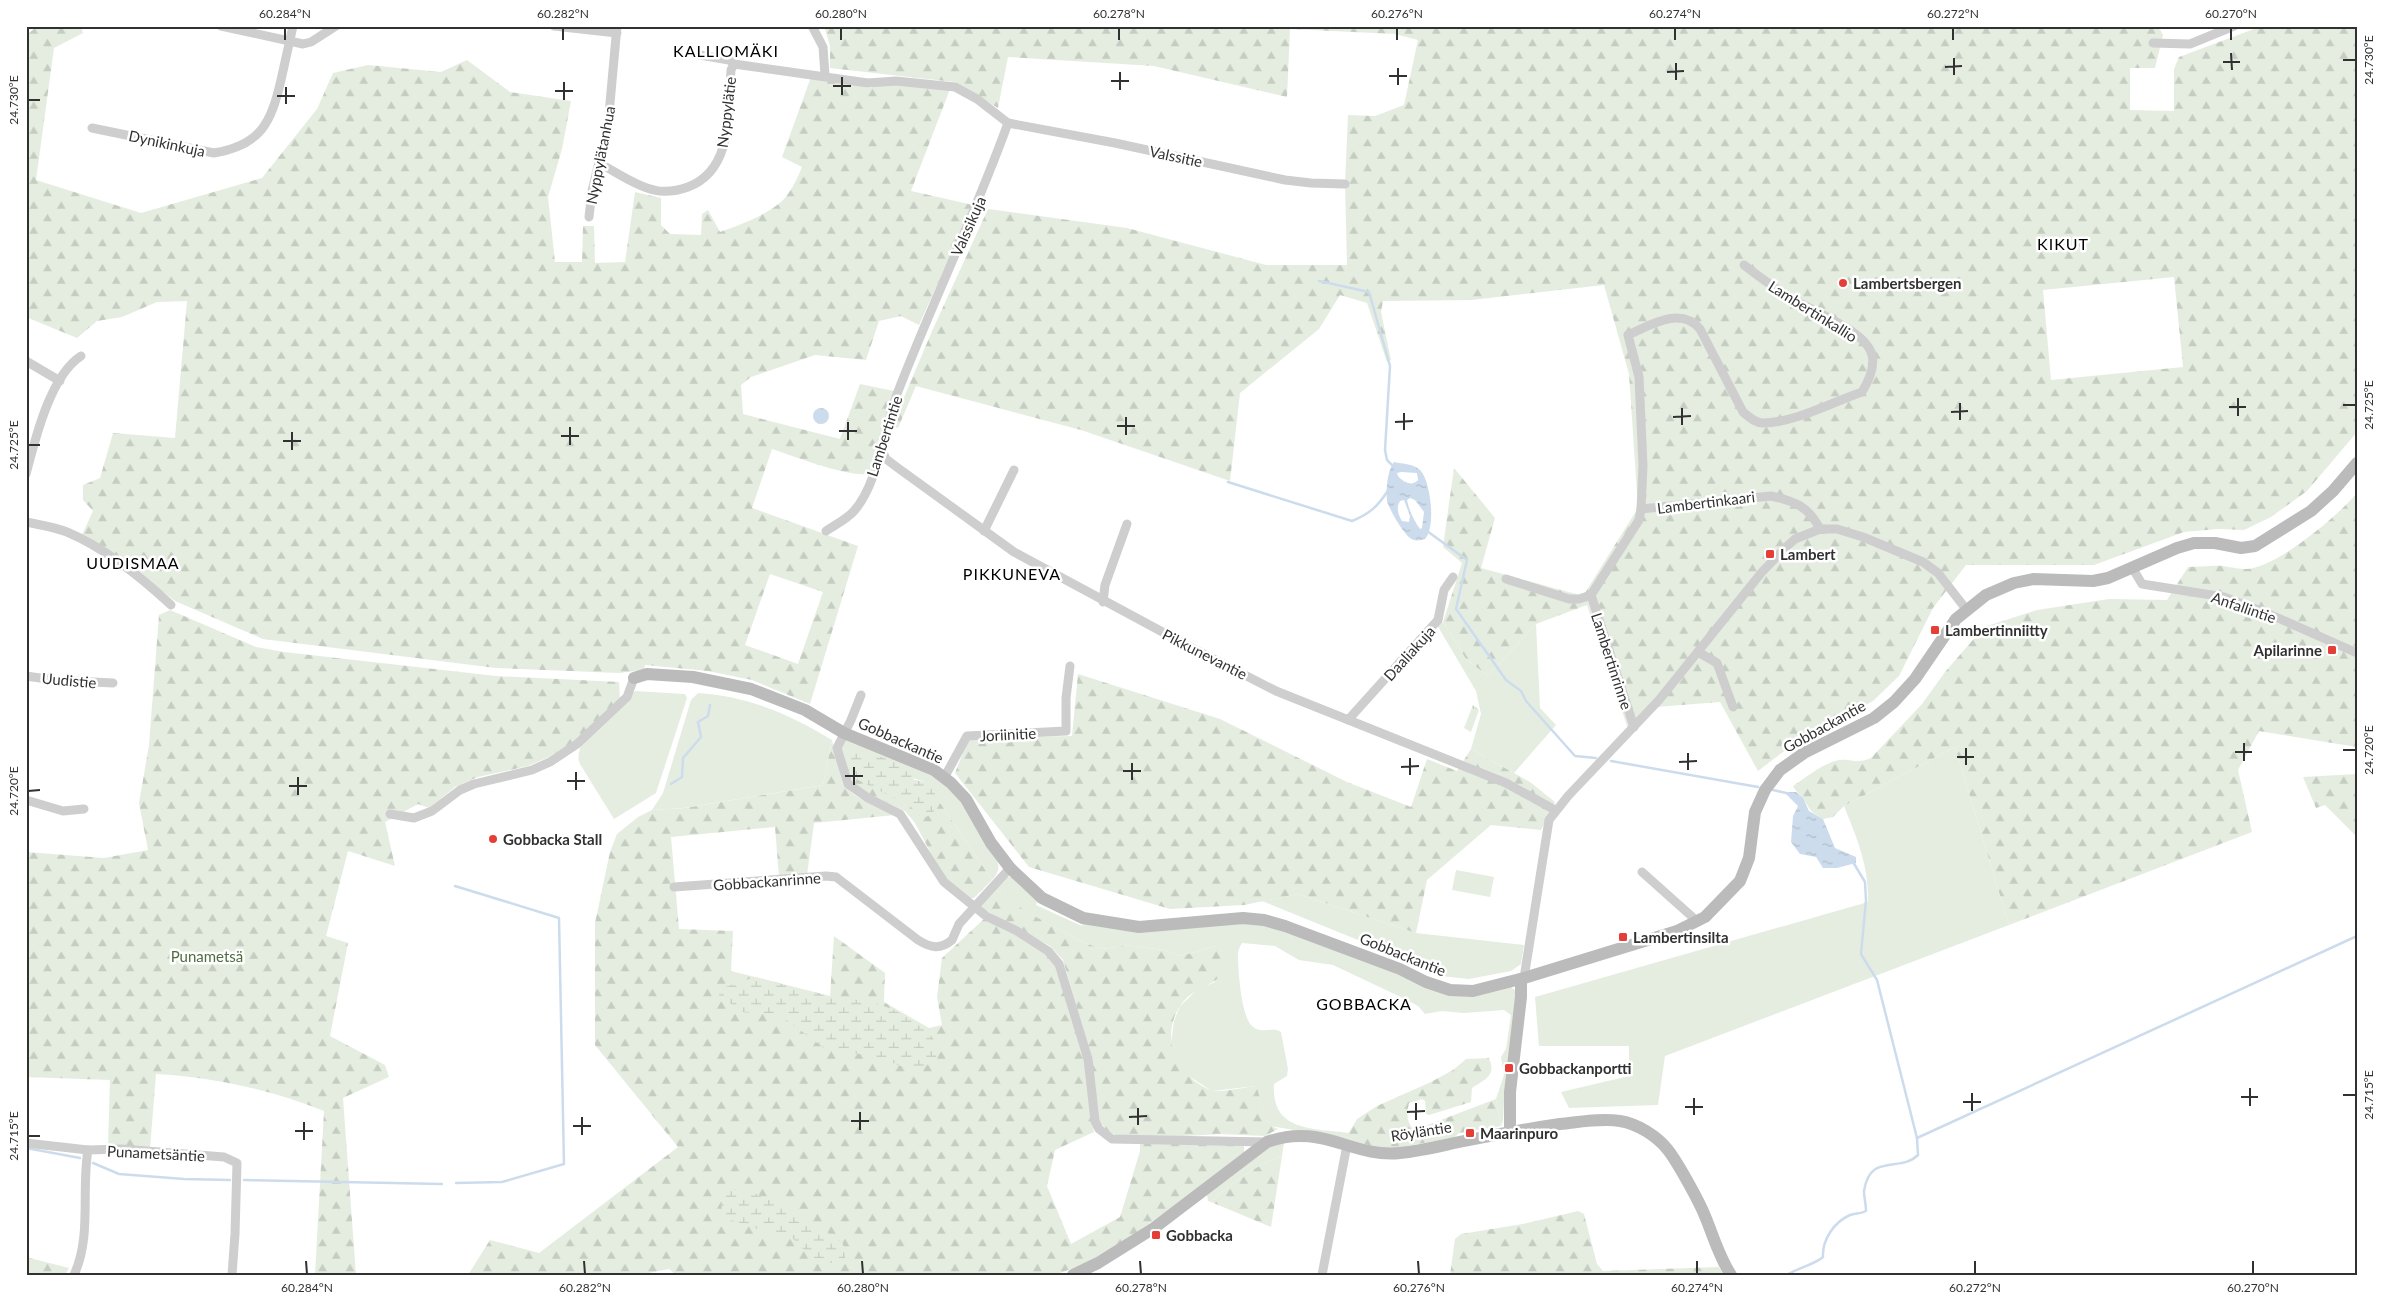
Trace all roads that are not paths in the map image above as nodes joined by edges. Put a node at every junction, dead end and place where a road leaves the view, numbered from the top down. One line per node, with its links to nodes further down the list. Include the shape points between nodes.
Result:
1 (221, 26): 8 (street)
2 (293, 26): 8 (street, Dynikinkuja)
3 (336, 26): 8 (street, via 312,42)
4 (554, 26): 7 (street)
5 (812, 26): 12 (street, via 823,47)
6 (2234, 26): 9 (street, via 2190,44)
7 (617, 30): 15 (street, Nyppylätanhua, via 609,117)
8 (289, 42): 14 (street, Dynikinkuja, via 275,106 268,122 250,141 230,150 214,153)
9 (2153, 43)
10 (700, 55): 11 (street, via 729,60)
11 (734, 64): 12 (street, Nyppylätie); 15 (street, Nyppylätie, via 723,150 716,166 705,178 686,188 664,192 648,188)
12 (825, 76): 13 (street, Nyppylätie, via 868,83 896,81 955,87)
13 (1008, 123): 16 (street, Valssitie, via 1285,180); 19 (street, Valssikuja, via 984,188)
14 (92, 128)
15 (600, 164): 17 (street, Nyppylätanhua)
16 (1346, 184)
17 (589, 217)
18 (1744, 265): 20 (street, Lambertinkallio, via 1793,299 1850,330 1867,344 1872,356 1872,369 1862,392 1788,418 1763,423 1753,421 1743,412 1694,322 1671,318)
19 (923, 328): 24 (street, Lambertintie, via 887,424)
20 (1628, 335): 28 (street, Lambertinkaari, via 1640,387)
21 (81, 356): 23 (street, via 71,362)
22 (26, 361): 23 (street)
23 (60, 381): 27 (street, via 37,434)
24 (882, 450): 32 (street, Pikkunevantie, via 898,468); 33 (street, Lambertintie, via 870,484 854,511)
25 (2357, 463): 34 (street, Gobbackantie, via 2311,512 2260,544 2241,548 2194,543)
26 (1014, 470): 32 (street)
27 (26, 474)
28 (1641, 509): 31 (street, Lambertinkaari, via 1771,496 1785,499 1810,512); 37 (street, via 1639,520)
29 (26, 522): 39 (street, via 68,532 96,547)
30 (1127, 524): 38 (street, via 1105,585)
31 (1820, 529): 40 (street, via 1849,532 1923,562 1938,573); 41 (street, via 1795,539 1774,558)
32 (984, 530): 38 (street, Pikkunevantie, via 1014,552)
33 (826, 531)
34 (2133, 568): 40 (street, Gobbackantie, via 2114,577 2093,581 2044,578 2014,583 1986,594); 42 (street, Anfallintie, via 2142,584 2224,597)
35 (1453, 577): 49 (street, Daaliakuja, via 1444,590 1438,620)
36 (1506, 580): 37 (street, via 1569,599)
37 (1591, 595): 50 (street, Lambertinrinne)
38 (1103, 602): 49 (street, Pikkunevantie, via 1276,691)
39 (171, 605)
40 (1966, 609): 61 (street, Gobbackantie, via 1947,630 1916,679 1894,702 1874,718 1804,753 1780,770 1765,790 1755,812 1749,858 1740,881)
41 (1698, 652): 48 (street, via 1711,658 1719,667); 50 (street)
42 (2357, 653)
43 (1070, 666): 52 (street, Joriinitie, via 1066,731 967,736)
44 (26, 676): 46 (street, Uudistie)
45 (634, 678): 51 (street, Gobbackantie, via 647,674 693,676 761,692 805,710); 56 (street, via 627,697 577,744 550,762 532,770 474,784 460,790 432,811 414,818)
46 (113, 684)
47 (861, 695): 51 (street)
48 (1733, 707)
49 (1348, 720): 55 (street, Pikkunevantie, via 1506,783)
50 (1634, 727): 55 (street)
51 (844, 733): 52 (street, Gobbackantie, via 923,765); 60 (street, via 837,752 848,784 900,814 944,882)
52 (944, 778): 57 (street, Gobbackantie, via 966,799 991,843)
53 (26, 800): 54 (street, via 63,811)
54 (84, 809)
55 (1555, 810): 62 (street, via 1546,831)
56 (390, 814)
57 (1010, 868): 60 (street, Gobbackanrinne); 62 (street, Gobbackantie, via 1042,898 1083,918 1139,927 1254,919 1302,932 1450,990 1473,991)
58 (1642, 872): 61 (street)
59 (674, 887): 60 (street, Gobbackanrinne, via 836,877 929,947 952,940 959,924)
60 (974, 907): 64 (street, via 1048,951 1059,964 1088,1059 1095,1121 1105,1135 1112,1139 1134,1140)
61 (1698, 922): 62 (street, Gobbackantie)
62 (1523, 979): 63 (street, via 1509,1105)
63 (1510, 1132): 66 (street, Röyläntie, via 1391,1154); 72 (street, Röyläntie, via 1603,1120 1621,1122 1655,1137 1669,1151 1704,1213)
64 (1267, 1142): 66 (street, Röyläntie, via 1297,1134); 70 (street, Röyläntie, via 1154,1228 1098,1263)
65 (26, 1143): 67 (street)
66 (1347, 1145): 71 (street)
67 (88, 1150): 68 (street, Punametsäntie, via 83,1248); 69 (street, Punametsäntie, via 122,1149 224,1157 237,1163)
68 (74, 1275)
69 (232, 1275)
70 (1072, 1275)
71 (1322, 1275)
72 (1731, 1275)

